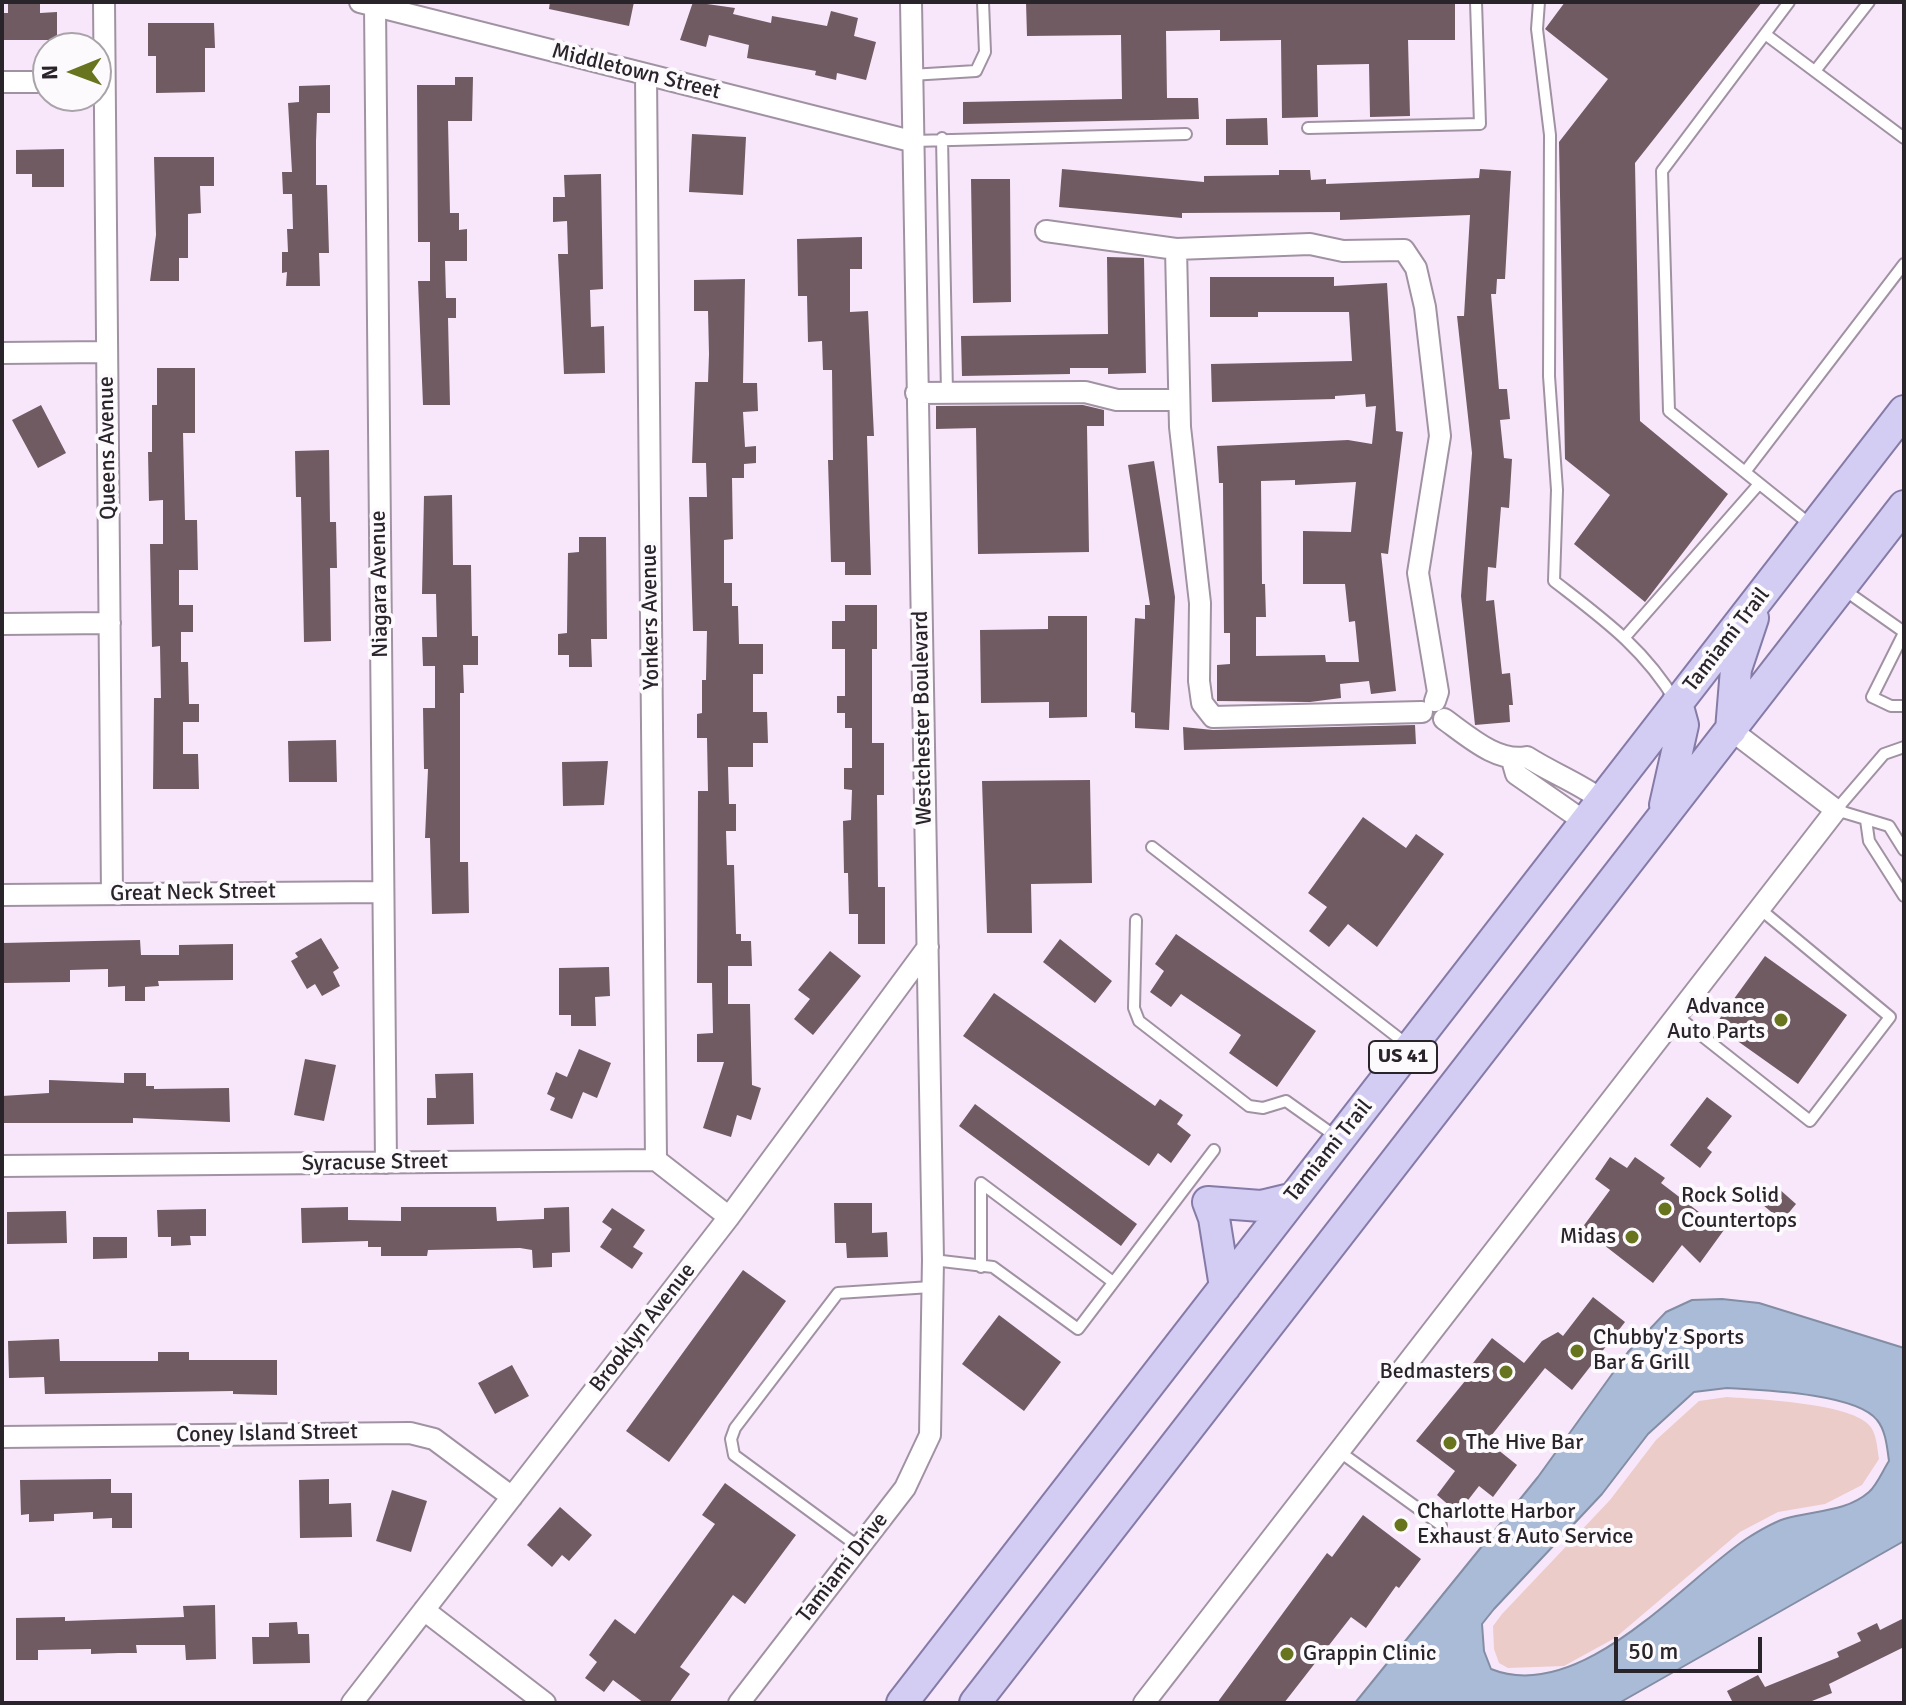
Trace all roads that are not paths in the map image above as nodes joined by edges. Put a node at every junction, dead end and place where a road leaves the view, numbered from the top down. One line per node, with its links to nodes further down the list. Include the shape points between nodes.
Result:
1 (104, 2): 9 (street, Queens Avenue)
2 (911, 2): 13 (street, Westchester Boulevard)
3 (983, 2): 13 (lane, via 985,52 976,71)
4 (1476, 2): 17 (lane, via 1480,124)
5 (1539, 2): 40 (lane, via 1537,29 1550,135 1554,581)
6 (1789, 2): 10 (lane)
7 (1869, 2): 11 (lane)
8 (368, 4): 12 (street, Middletown Street); 53 (street, Niagara Avenue)
9 (102, 32)
10 (1765, 34): 11 (lane); 31 (lane, via 1662,171 1669,411)
11 (1815, 71): 20 (lane)
12 (646, 75): 21 (street, Middletown Street); 64 (street, Yonkers Avenue)
13 (911, 75): 21 (street, Westchester Boulevard)
14 (2, 82): 15 (street)
15 (32, 82)
16 (101, 112): 25 (street, Queens Avenue)
17 (1308, 128)
18 (1186, 134): 19 (lane)
19 (942, 138): 21 (lane); 28 (lane)
20 (1904, 138)
21 (911, 141): 27 (street, Westchester Boulevard)
22 (1046, 231): 23 (street)
23 (1176, 249): 29 (street); 43 (street, via 1310,244 1343,251 1404,250 1416,268 1440,436 1418,573 1438,692)
24 (1904, 264): 31 (lane)
25 (107, 352): 26 (street); 37 (street, Queens Avenue)
26 (2, 353)
27 (916, 393): 28 (street); 59 (street, Westchester Boulevard)
28 (947, 393): 29 (street, via 1085,392 1117,400)
29 (1179, 400): 43 (street, via 1200,603 1202,703 1213,717)
30 (1904, 411): 34 (main road, Tamiami Trail / US 41)
31 (1745, 472): 32 (lane)
32 (1759, 484): 34 (lane); 40 (lane)
33 (1904, 506): 35 (main road, US 41)
34 (1813, 528): 36 (main road, Tamiami Trail / US 41)
35 (1841, 587): 39 (lane); 44 (main road, US 41)
36 (1760, 597): 41 (main road, Tamiami Trail / US 41); 44 (main road, via 1736,669)
37 (110, 623): 38 (street); 54 (street, Queens Avenue)
38 (2, 624)
39 (1904, 632): 42 (lane, via 1872,697)
40 (1625, 637): 41 (lane, via 1656,668)
41 (1677, 703): 48 (main road, Tamiami Trail / US 41); 49 (main road, via 1683,725 1680,748)
42 (1904, 706)
43 (1434, 711): 46 (street)
44 (1731, 730): 47 (street); 49 (main road, US 41)
45 (1904, 747): 47 (lane, via 1884,754)
46 (1512, 760): 48 (street, via 1516,774); 48 (street, via 1527,757 1555,775 1573,779)
47 (1836, 810): 50 (lane); 57 (street)
48 (1593, 811): 61 (main road, Tamiami Trail / US 41)
49 (1661, 819): 86 (main road, US 41)
50 (1866, 820): 52 (lane, via 1889,826); 56 (lane, via 1869,841)
51 (1152, 847): 61 (lane)
52 (1904, 850)
53 (383, 892): 54 (street, Great Neck Street); 65 (street, Niagara Avenue)
54 (112, 894): 55 (street, Great Neck Street)
55 (2, 895)
56 (1904, 896)
57 (1760, 909): 60 (street); 60 (lane, via 1890,1017 1810,1121)
58 (1136, 920): 62 (lane, via 1134,1008 1139,1021 1249,1106 1286,1101)
59 (928, 947): 69 (street, Brooklyn Avenue); 70 (street, Westchester Boulevard)
60 (1677, 1016): 77 (street)
61 (1410, 1048): 62 (main road, Tamiami Trail / US 41)
62 (1339, 1139): 68 (main road, Tamiami Trail / US 41)
63 (1214, 1150): 67 (lane)
64 (656, 1160): 65 (street, Syracuse Street); 69 (street)
65 (386, 1163): 66 (street, Syracuse Street)
66 (2, 1166)
67 (1197, 1194): 68 (main road, via 1261,1206); 72 (lane); 74 (main road, via 1221,1251)
68 (1290, 1199): 74 (main road, Tamiami Trail / US 41)
69 (729, 1217): 78 (street, Brooklyn Avenue)
70 (933, 1260): 71 (lane); 73 (street, Westchester Boulevard)
71 (981, 1267): 72 (lane, via 993,1267 1078,1329); 72 (lane, via 981,1183)
72 (1113, 1282)
73 (931, 1287): 75 (street, Westchester Boulevard); 80 (lane, via 838,1293 731,1439 734,1455)
74 (1225, 1287): 83 (main road, Tamiami Trail / US 41)
75 (930, 1435): 80 (street, Tamiami Drive, via 905,1488)
76 (2, 1437): 78 (street, Coney Island Street, via 410,1433 434,1439)
77 (1340, 1452): 79 (lane); 87 (street)
78 (512, 1497): 81 (street, Brooklyn Avenue)
79 (1441, 1525)
80 (859, 1547): 82 (street, Tamiami Drive)
81 (424, 1610): 84 (street, Brooklyn Avenue); 85 (street)
82 (746, 1700)
83 (900, 1701)
84 (352, 1703)
85 (545, 1703)
86 (975, 1703)
87 (1144, 1703)

